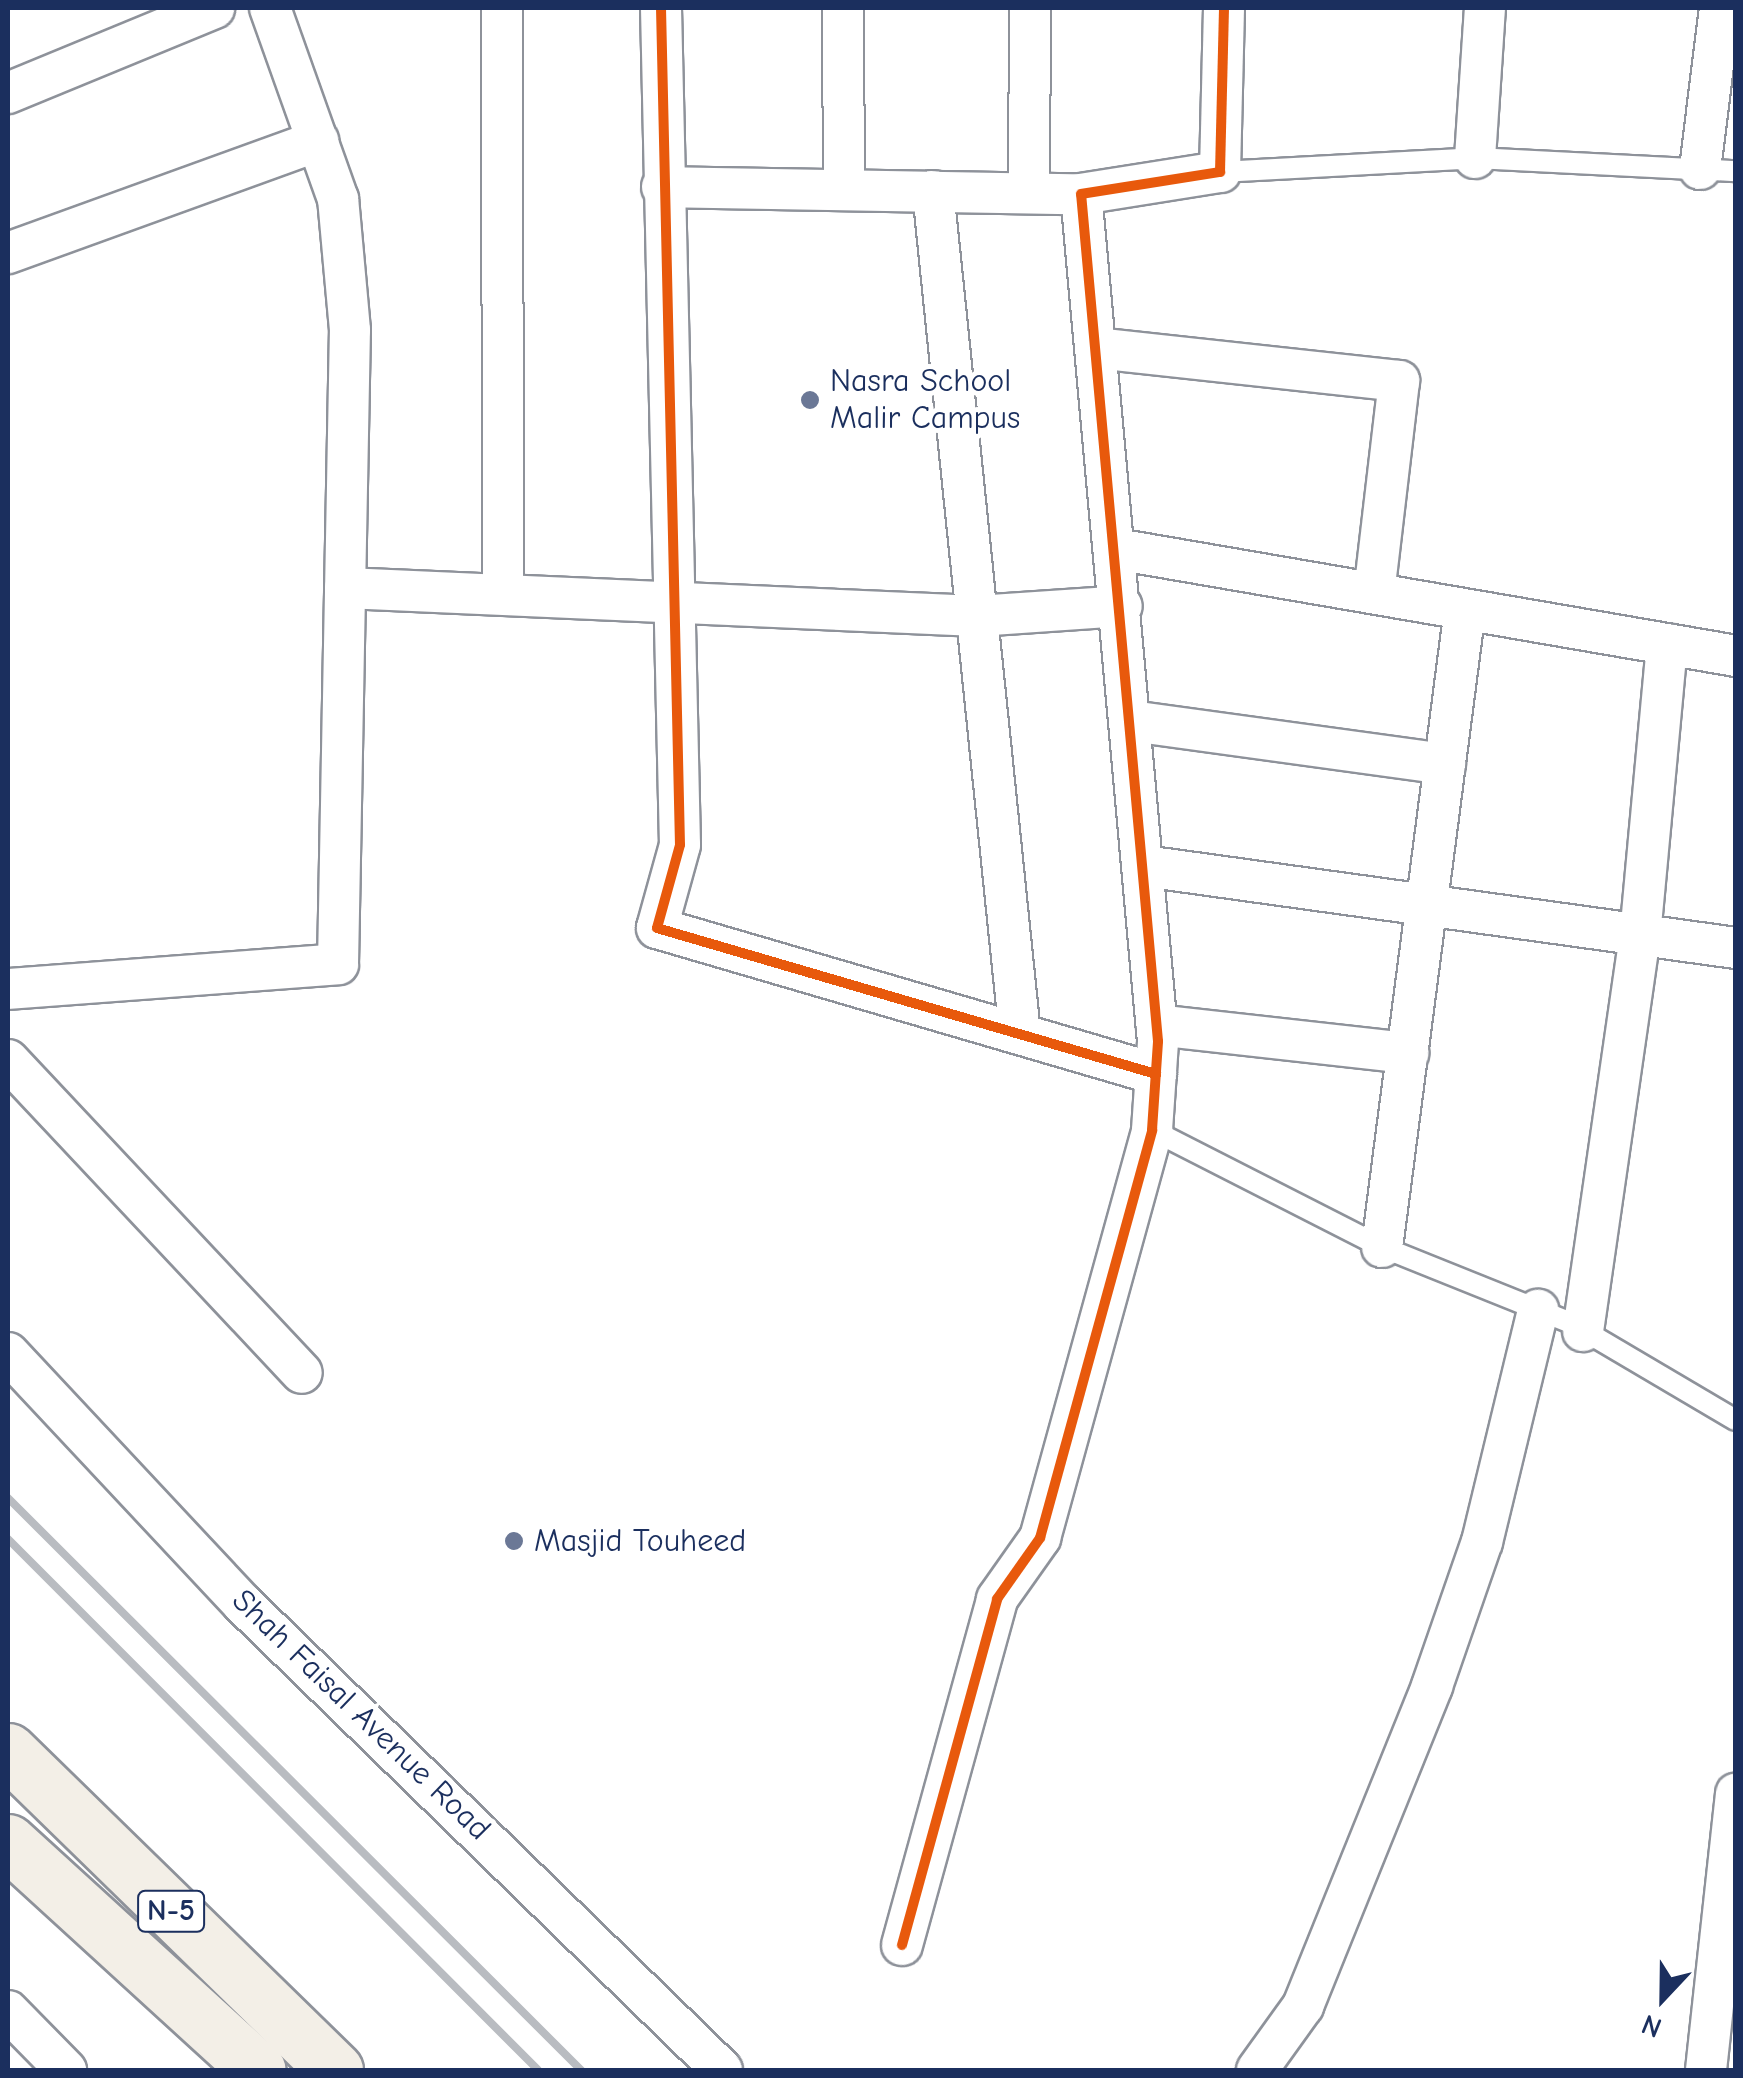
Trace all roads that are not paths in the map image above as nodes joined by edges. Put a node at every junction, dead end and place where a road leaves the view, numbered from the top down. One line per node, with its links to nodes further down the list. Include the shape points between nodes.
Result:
1 (214, 8): 10 (street)
2 (270, 8): 11 (street)
3 (502, 8): 24 (street)
4 (662, 8): 15 (street)
5 (843, 8): 16 (street)
6 (1030, 8): 18 (street)
7 (1224, 8): 14 (street)
8 (1485, 8): 12 (street)
9 (1720, 8): 13 (street)
10 (8, 92)
11 (318, 142): 20 (street); 23 (street, via 338,200 350,330)
12 (1474, 158): 13 (lane); 14 (lane)
13 (1718, 170)
14 (1220, 172): 19 (street)
15 (662, 187): 16 (street); 26 (street)
16 (844, 190): 17 (street)
17 (933, 191): 18 (street); 29 (street)
18 (1029, 193): 19 (street)
19 (1081, 194): 21 (street)
20 (8, 254)
21 (1096, 348): 22 (street); 25 (street, via 1399,382)
22 (1116, 549): 25 (street); 27 (street)
23 (345, 588): 24 (street); 38 (street, via 338,964)
24 (504, 592): 26 (street)
25 (1374, 594): 28 (street)
26 (671, 596): 29 (street); 40 (street, via 680,844 657,928)
27 (1122, 606): 29 (street); 32 (street)
28 (1465, 609): 30 (street); 33 (street)
29 (977, 616): 40 (street)
30 (1667, 644): 31 (street); 36 (street)
31 (1736, 656)
32 (1131, 722): 33 (street); 34 (street)
33 (1445, 764): 35 (street)
34 (1144, 866): 35 (street); 39 (street)
35 (1426, 908): 36 (street); 41 (street)
36 (1640, 936): 37 (street); 47 (street)
37 (1736, 948)
38 (8, 990)
39 (1157, 1025): 41 (street); 43 (street)
40 (1020, 1034): 43 (street)
41 (1408, 1054): 45 (street)
42 (8, 1060): 49 (street)
43 (1156, 1074): 44 (street)
44 (1152, 1130): 45 (lane); 55 (street, via 1040,1538 998,1598)
45 (1382, 1247): 46 (lane)
46 (1538, 1310): 47 (lane); 62 (street, via 1482,1542 1432,1686 1303,2006)
47 (1583, 1330): 50 (lane)
48 (8, 1353): 61 (street, Shah Faisal Avenue Road, via 243,1604)
49 (302, 1372)
50 (1736, 1420)
51 (8, 1751): 60 (highway, N-5)
52 (1736, 1794): 54 (street)
53 (8, 1842): 59 (highway, N-5)
54 (1732, 1854): 57 (street)
55 (902, 1945)
56 (8, 2011): 58 (street)
57 (1723, 2031): 63 (street)
58 (66, 2070)
59 (258, 2070)
60 (335, 2070)
61 (722, 2070)
62 (1256, 2070)
63 (1706, 2070)

